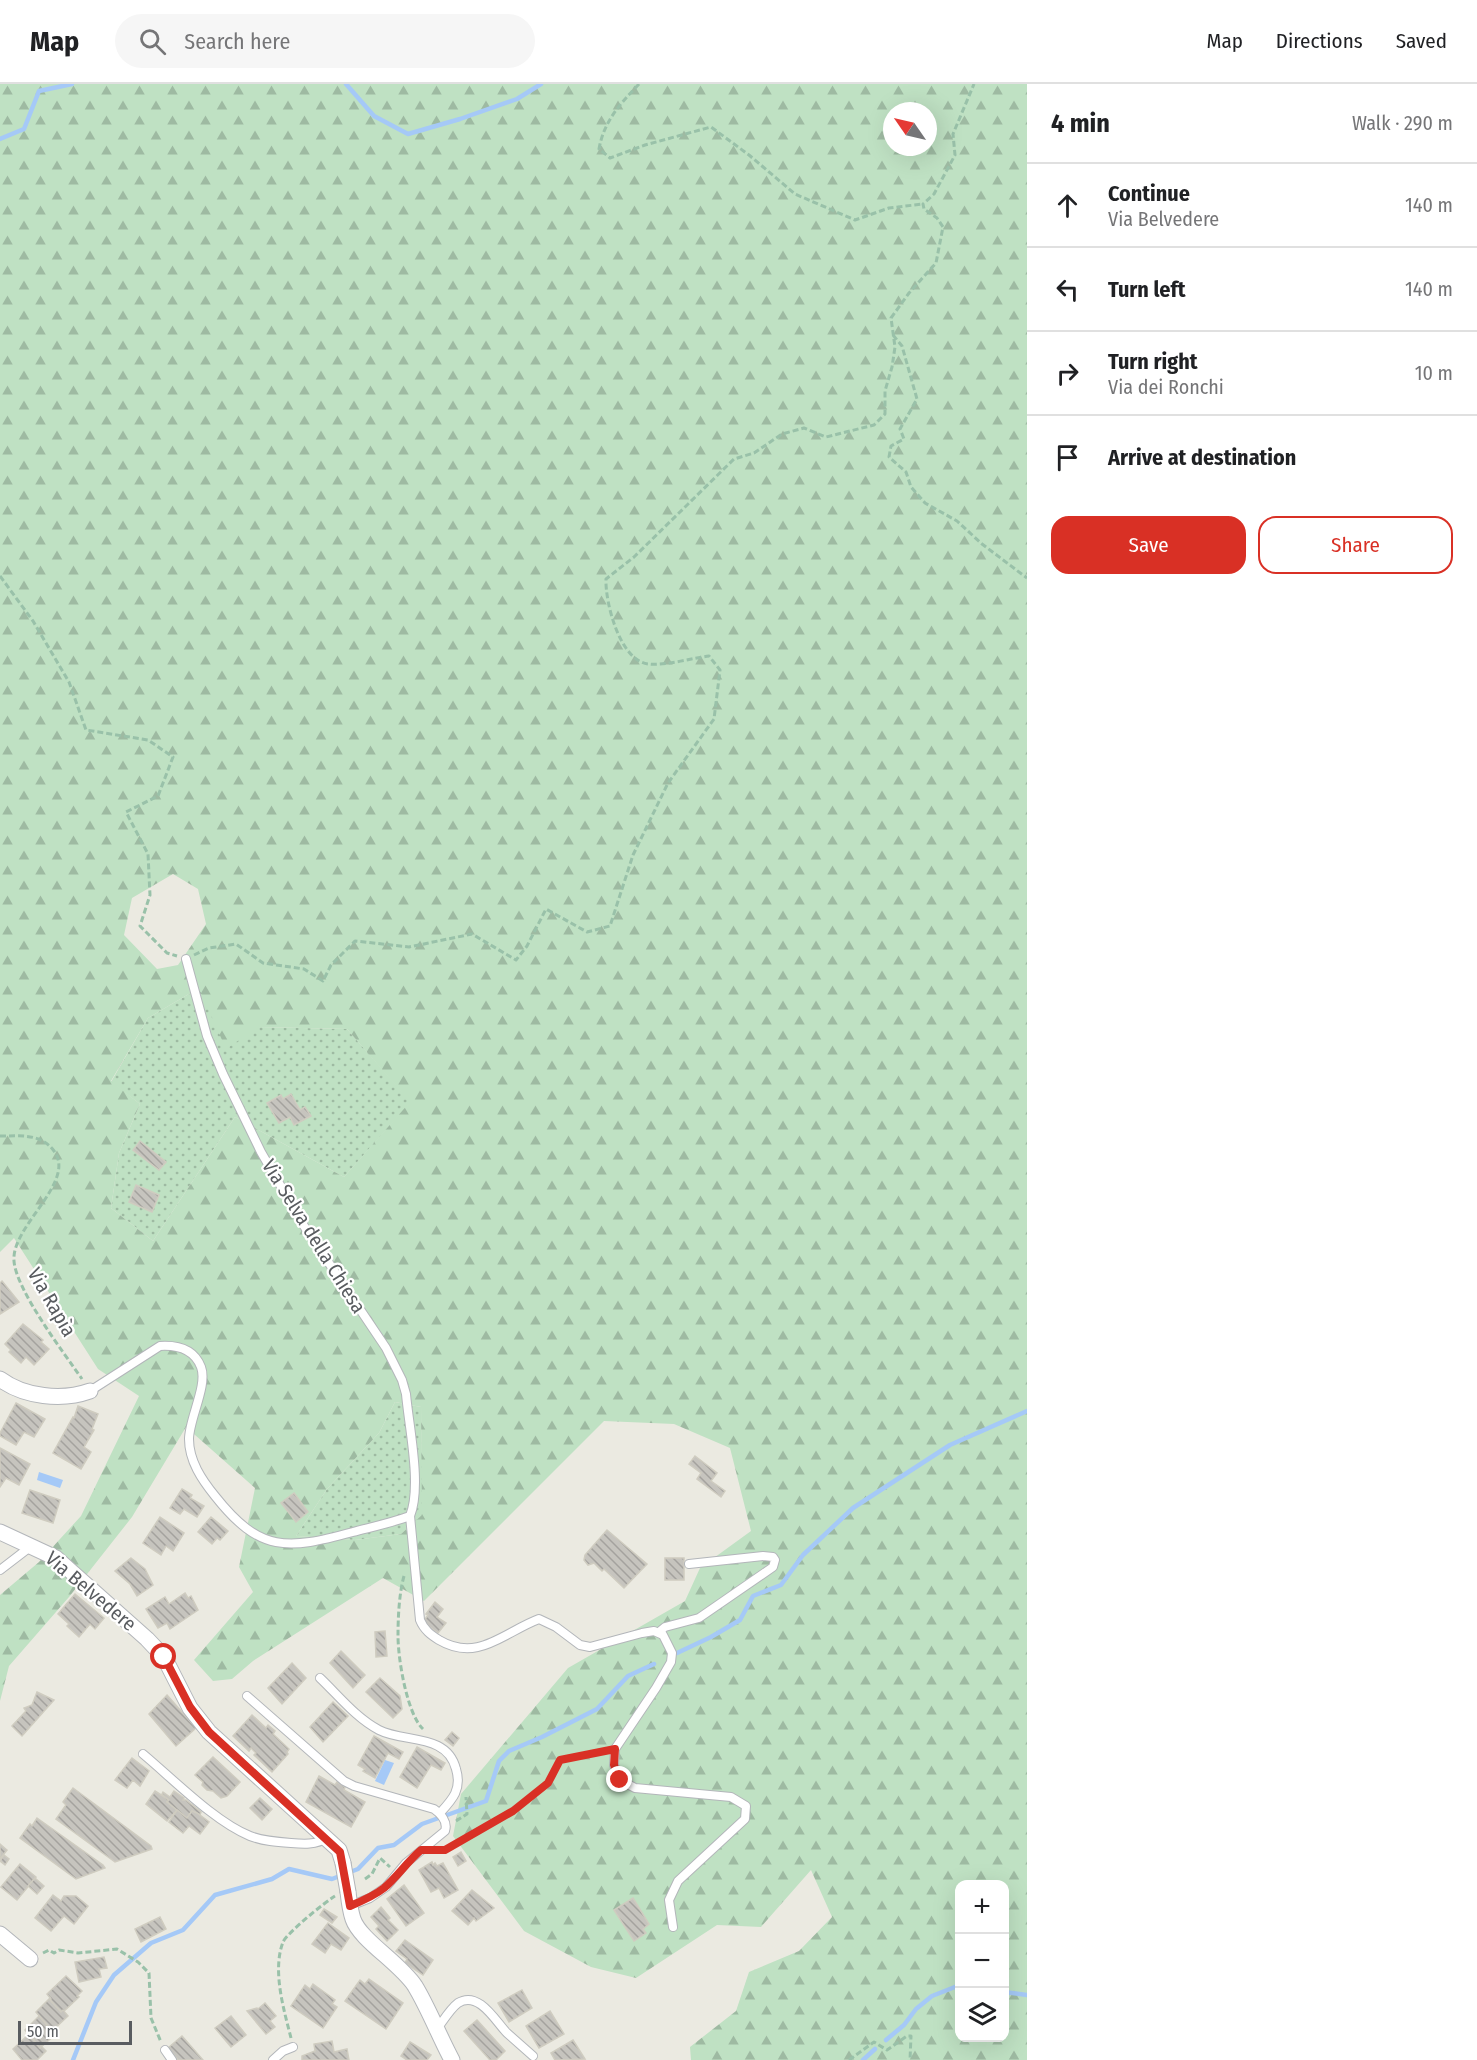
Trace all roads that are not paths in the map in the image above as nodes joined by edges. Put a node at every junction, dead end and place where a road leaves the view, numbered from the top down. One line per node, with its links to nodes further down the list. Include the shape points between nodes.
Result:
1 (186, 959): 4 (lane, Via Selva della Chiesa, via 207,1036 261,1152 302,1224 386,1348 402,1380 416,1487)
2 (0, 1379): 3 (street, via 33,1394 72,1395)
3 (90, 1391): 4 (lane, via 160,1346 189,1352 202,1373 189,1440 192,1460 226,1510 269,1541 315,1542)
4 (410, 1516): 9 (lane, Via Selva della Chiesa, via 420,1620 434,1637 454,1647 487,1646 539,1619 580,1645 590,1647)
5 (0, 1532): 6 (street, Via Belvedere)
6 (31, 1546): 8 (lane); 14 (street, Via Belvedere, via 56,1558 152,1644 164,1657 190,1707 209,1732)
7 (689, 1564): 9 (lane, via 763,1556 776,1560 773,1567 699,1618)
8 (0, 1570)
9 (659, 1632): 16 (lane, via 669,1645 671,1662 615,1749 614,1765 620,1780 635,1788 730,1797 746,1806 745,1819 678,1881 669,1900)
10 (320, 1678): 13 (lane, via 381,1731 423,1740 447,1753 455,1764 459,1785)
11 (247, 1696): 13 (lane, via 344,1781)
12 (143, 1754): 14 (lane, via 215,1815 248,1835 304,1844)
13 (440, 1813): 15 (lane, via 445,1831 406,1863 386,1887 370,1898)
14 (327, 1838): 15 (street, Via Belvedere, bridge, via 344,1863)
15 (348, 1902): 19 (street, via 360,1931 414,1984)
16 (673, 1926)
17 (0, 1934): 18 (street)
18 (30, 1959)
19 (436, 2031): 22 (lane, via 458,2003 469,2001 488,2010); 25 (street)
20 (293, 2047): 24 (lane)
21 (165, 2050): 23 (lane)
22 (533, 2056)
23 (172, 2060)
24 (273, 2060)
25 (452, 2060)

